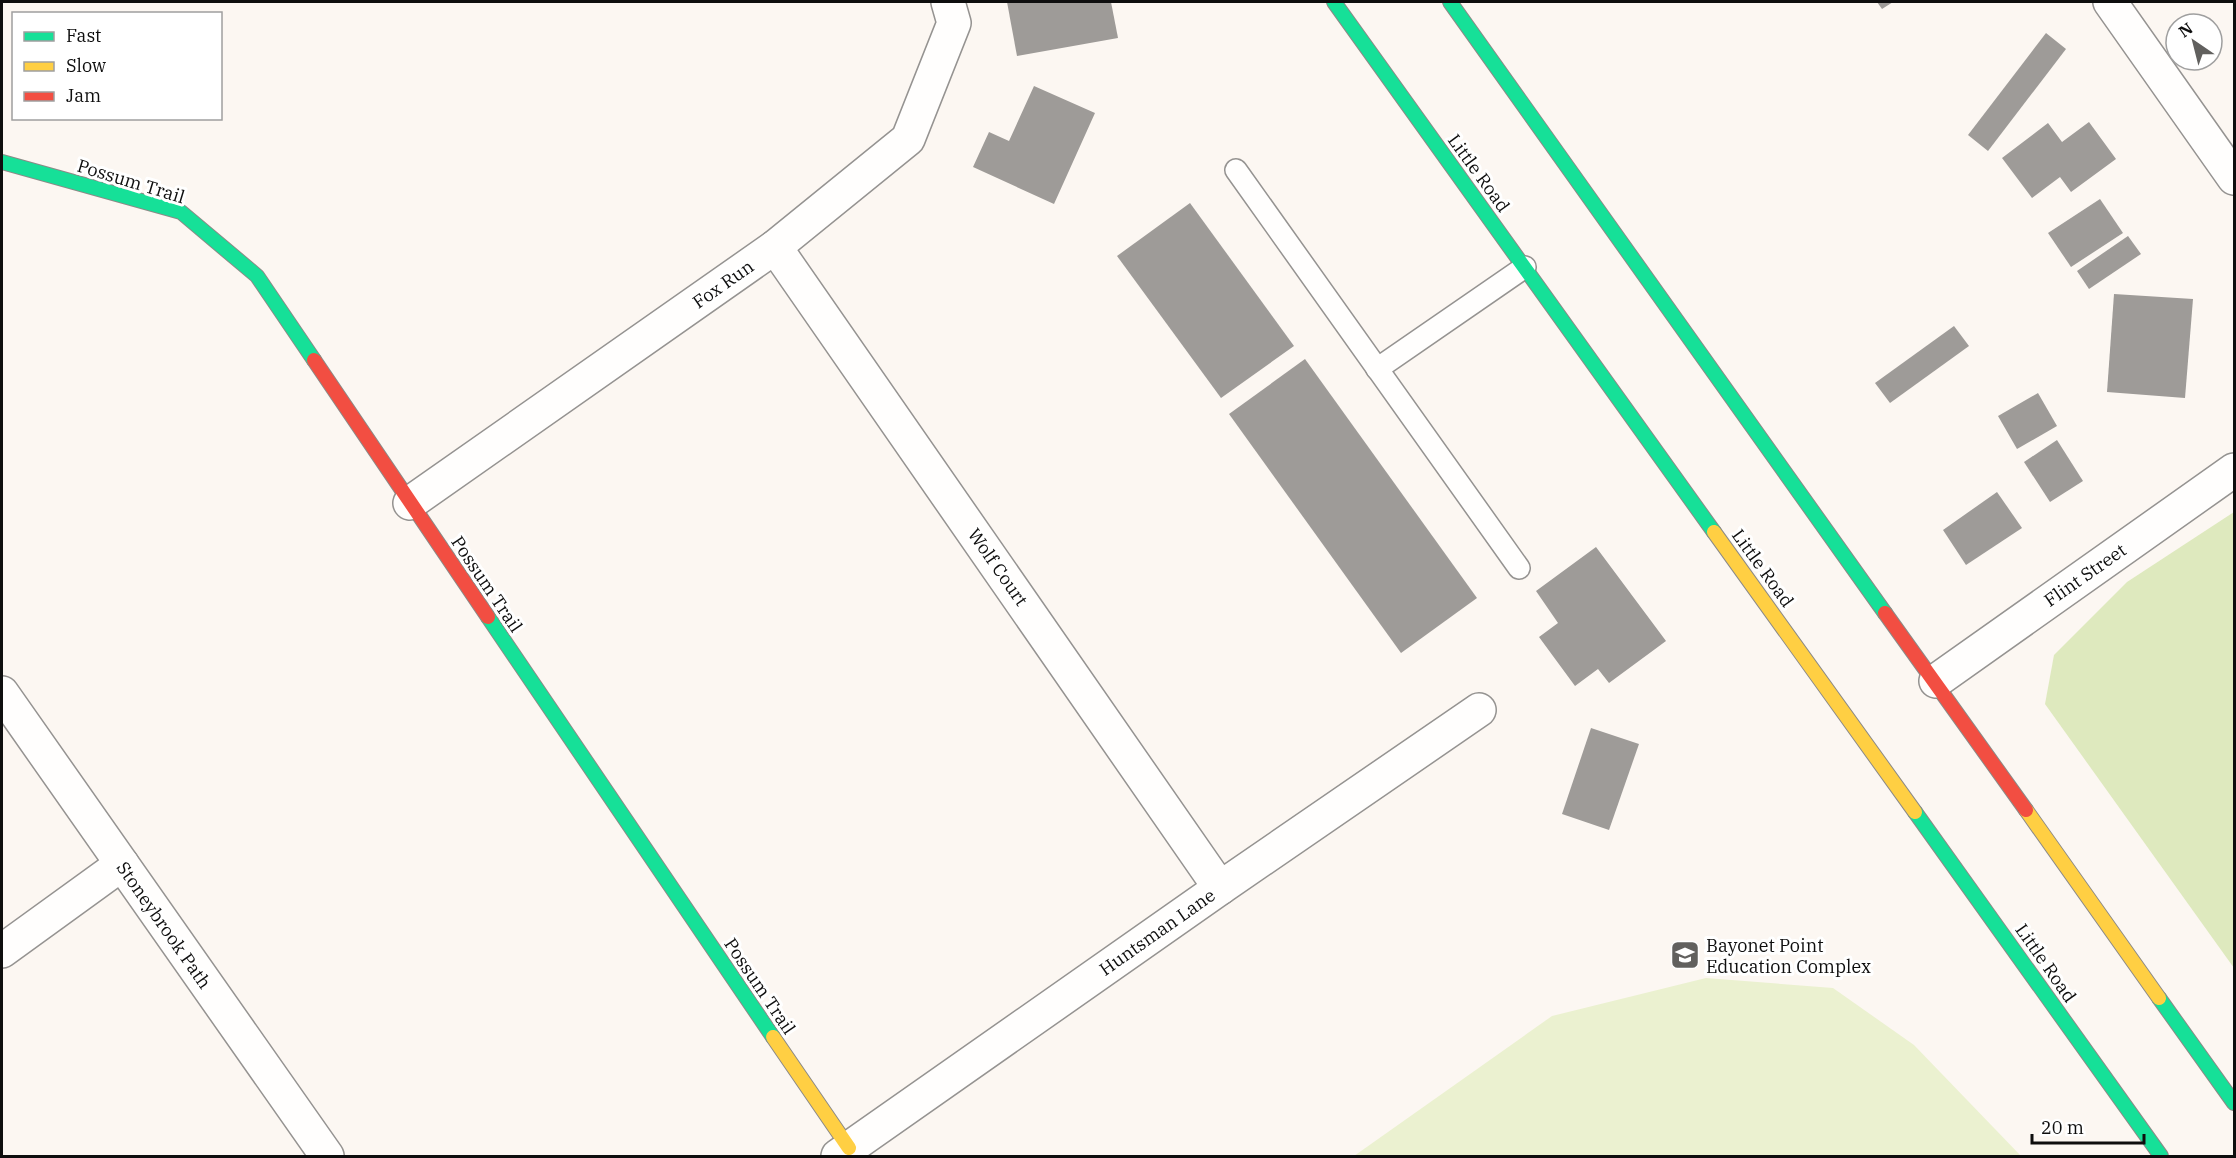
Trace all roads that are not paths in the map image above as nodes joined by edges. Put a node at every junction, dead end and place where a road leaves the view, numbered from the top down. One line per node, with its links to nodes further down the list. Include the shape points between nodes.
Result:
1 (948, 2): 8 (street, Fox Run, via 954,23 908,139)
2 (1334, 2): 9 (main road, Little Road)
3 (1450, 2): 14 (main road)
4 (2110, 2): 7 (street)
5 (2, 162): 12 (main road, Possum Trail, via 181,212 257,276)
6 (1236, 170): 10 (lane)
7 (2235, 178)
8 (775, 247): 12 (street, Fox Run); 18 (street, Wolf Court)
9 (1525, 267): 10 (lane); 23 (main road, Little Road)
10 (1377, 369): 13 (lane)
11 (2235, 470): 14 (street, Flint Street)
12 (410, 503): 21 (main road, Possum Trail)
13 (1519, 568)
14 (1936, 681): 20 (main road)
15 (2, 693): 17 (street, Stoneybrook Path)
16 (1479, 710): 18 (street, Huntsman Lane)
17 (122, 864): 19 (street); 22 (street, Stoneybrook Path)
18 (1220, 888): 21 (street, Huntsman Lane)
19 (2, 951)
20 (2235, 1102)
21 (843, 1152)
22 (327, 1156)
23 (2161, 1156)

